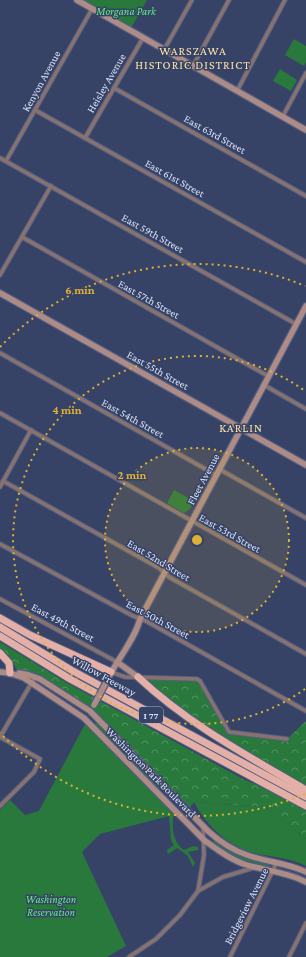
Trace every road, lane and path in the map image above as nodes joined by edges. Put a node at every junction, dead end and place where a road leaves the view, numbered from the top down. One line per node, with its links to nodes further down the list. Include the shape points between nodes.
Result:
1 (77, 0): 5 (street)
2 (192, 0): 7 (street)
3 (229, 0): 8 (street)
4 (285, 0): 11 (street)
5 (92, 9): 6 (street); 12 (street, Kenyon Avenue)
6 (143, 38): 7 (street); 10 (street, Heisley Avenue)
7 (164, 50): 8 (street)
8 (193, 66): 11 (street)
9 (306, 73): 13 (street)
10 (114, 88): 15 (street, Heisley Avenue); 19 (street, East 63rd Street)
11 (236, 90): 13 (street)
12 (35, 110): 15 (street, East 61st Street); 17 (street, Kenyon Avenue)
13 (283, 116): 14 (street)
14 (306, 130)
15 (85, 138): 21 (street, East 61st Street)
16 (0, 158): 17 (street, East 59th Street)
17 (6, 161): 18 (street, East 59th Street)
18 (51, 186): 20 (street); 25 (street, East 59th Street)
19 (306, 196)
20 (22, 237): 22 (street); 27 (street, East 57th Street)
21 (306, 262)
22 (0, 275)
23 (0, 293): 31 (street, East 55th Street)
24 (306, 306): 25 (street, Fleet Avenue)
25 (296, 324): 27 (street, Fleet Avenue)
26 (0, 353): 34 (street, East 54th Street)
27 (268, 376): 28 (street, Fleet Avenue)
28 (264, 385): 29 (street); 31 (street, Fleet Avenue)
29 (306, 409)
30 (0, 413): 32 (street, East 53rd Street)
31 (241, 428): 33 (street, East 55th Street); 34 (street, Fleet Avenue)
32 (31, 430): 35 (street); 38 (street, East 53rd Street)
33 (306, 465)
34 (218, 472): 37 (street, East 54th Street); 38 (street, Fleet Avenue)
35 (3, 481): 36 (street); 40 (street, East 52nd Street)
36 (0, 487)
37 (306, 518)
38 (192, 521): 40 (street, Fleet Avenue); 41 (street, East 53rd Street)
39 (0, 544): 44 (street, East 50th Street)
40 (164, 573): 44 (street, Fleet Avenue); 48 (street, East 52nd Street)
41 (306, 585)
42 (0, 599): 49 (street, East 49th Street)
43 (0, 618): 52 (highway)
44 (140, 619): 49 (street, Fleet Avenue, via 123,646); 57 (street, East 50th Street)
45 (0, 627): 62 (highway, Willow Freeway / I 77, via 71,670)
46 (0, 636): 64 (highway, Willow Freeway / I 77, via 70,679)
47 (0, 653): 51 (highway, via 9,663)
48 (306, 654)
49 (117, 662): 52 (street, Fleet Avenue); 54 (street)
50 (0, 672): 51 (street)
51 (10, 673): 53 (street); 55 (street, Washington Park Boulevard)
52 (110, 675): 54 (street); 56 (street, Fleet Avenue, bridge)
53 (35, 677): 55 (street); 56 (street, Washington Park Boulevard)
54 (138, 678): 60 (street, via 197,679 229,732); 61 (highway, via 187,718)
55 (31, 682): 58 (street, Washington Park Boulevard); 59 (street)
56 (90, 711): 58 (street, Fleet Avenue); 65 (street, Washington Park Boulevard)
57 (306, 711)
58 (84, 718): 66 (street, Washington Park Boulevard)
59 (0, 737): 63 (street, via 40,759 34,772)
60 (287, 739)
61 (306, 790)
62 (306, 797)
63 (0, 806)
64 (306, 806)
65 (203, 826): 66 (street, Washington Park Boulevard); 67 (street, Washington Park Boulevard, via 237,852)
66 (204, 840): 68 (street, Washington Park Boulevard, via 227,857); 72 (street, Washington Park Boulevard)
67 (277, 862): 69 (street, Bridgeview Avenue); 70 (street, Washington Park Boulevard)
68 (255, 867): 69 (street, Washington Park Boulevard); 72 (street, Washington Park Boulevard, via 223,877)
69 (274, 871): 71 (street, Washington Park Boulevard, via 295,876); 75 (street, Bridgeview Avenue)
70 (306, 872)
71 (306, 882)
72 (198, 891): 74 (street, Washington Park Boulevard, via 180,916 156,939)
73 (306, 923): 76 (street)
74 (131, 957)
75 (230, 957)
76 (288, 957)

